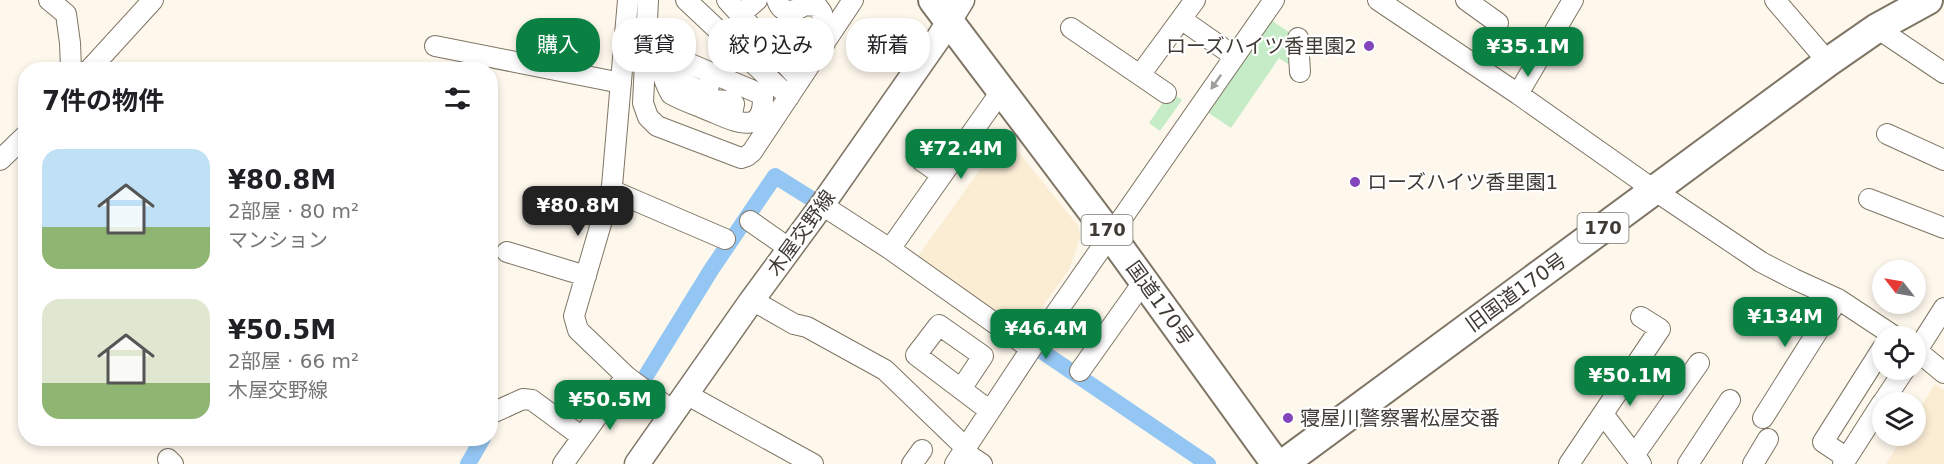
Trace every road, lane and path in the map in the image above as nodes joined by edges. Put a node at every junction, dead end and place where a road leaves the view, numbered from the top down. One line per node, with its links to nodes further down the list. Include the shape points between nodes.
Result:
1 (49, 0): 31 (street, via 66,14)
2 (153, 0): 32 (street)
3 (628, 0): 44 (street)
4 (648, 0): 20 (street)
5 (686, 0): 48 (street)
6 (727, 0): 19 (street)
7 (757, 0): 19 (street)
8 (777, 0): 21 (street, via 788,12 805,4 817,6)
9 (834, 0): 23 (street)
10 (853, 0): 23 (street)
11 (1195, 0): 22 (street)
12 (1274, 0): 30 (street)
13 (1378, 0): 47 (street)
14 (1466, 0): 24 (street)
15 (1573, 0): 47 (street)
16 (1775, 0): 33 (street)
17 (1928, 0): 27 (highway, 旧国道170号 / 170)
18 (948, 7): 45 (highway, 国道170号 / 170); 60 (main road, 木屋交野線)
19 (741, 14): 43 (street)
20 (651, 18)
21 (822, 18)
22 (1181, 19): 30 (street); 42 (street)
23 (838, 22): 25 (street)
24 (1498, 23)
25 (834, 28)
26 (1071, 28): 42 (street)
27 (1877, 28): 33 (highway, 旧国道170号 / 170); 40 (street)
28 (1298, 38): 39 (street)
29 (435, 46): 44 (street)
30 (1234, 56): 63 (street, one-way to 63)
31 (71, 62)
32 (96, 62)
33 (1828, 62): 58 (highway, 旧国道170号 / 170)
34 (696, 66): 41 (street)
35 (652, 72): 48 (street, via 644,103 648,117 657,126 735,157 752,152)
36 (662, 72): 49 (street, via 671,94)
37 (683, 72): 49 (street, via 680,81 699,90)
38 (805, 72): 43 (street)
39 (1300, 72)
40 (1944, 73)
41 (713, 74): 50 (street, via 707,91 713,99 734,104); 50 (street, via 763,95 760,116 746,123)
42 (1140, 75): 46 (street)
43 (800, 80): 48 (street)
44 (621, 83): 57 (street)
45 (1002, 90): 56 (street); 63 (highway, 国道170号 / 170)
46 (1166, 93)
47 (1518, 94): 58 (street)
48 (789, 97)
49 (694, 104): 50 (street)
50 (731, 119)
51 (1887, 134): 54 (street)
52 (18, 143): 53 (street)
53 (0, 160)
54 (1944, 160)
55 (922, 161): 56 (street)
56 (942, 175): 66 (street)
57 (611, 190): 64 (street); 68 (street)
58 (1654, 190): 70 (street, via 1761,262); 101 (highway, 旧国道170号 / 170)
59 (1869, 199): 62 (street)
60 (822, 205): 65 (main road, 木屋交野線); 66 (street)
61 (750, 221): 65 (street)
62 (1944, 228)
63 (1111, 236): 69 (highway, 国道170号 / 170); 76 (street)
64 (725, 239)
65 (790, 249): 71 (main road, 木屋交野線)
66 (890, 249): 76 (street)
67 (507, 252): 68 (street)
68 (586, 276): 82 (street, via 574,316 578,330)
69 (1144, 281): 80 (street); 100 (highway, 国道170号 / 170)
70 (1838, 298): 74 (street); 89 (street)
71 (752, 300): 85 (main road, 木屋交野線); 93 (street, via 885,370)
72 (1944, 308): 75 (street)
73 (1641, 317): 88 (street, via 1660,329)
74 (1874, 326)
75 (1926, 336)
76 (1031, 349): 86 (street)
77 (1926, 359): 81 (street)
78 (1699, 363): 94 (street)
79 (1872, 367): 95 (street, via 1823,442)
80 (1080, 371)
81 (1944, 373)
82 (626, 376): 85 (street); 91 (street)
83 (961, 389): 86 (street)
84 (1730, 400): 103 (street)
85 (680, 403): 97 (main road, 木屋交野線); 98 (street)
86 (986, 407): 93 (street)
87 (498, 410): 91 (street, via 523,399 532,400)
88 (1603, 414): 94 (street); 102 (street)
89 (1763, 418)
90 (1872, 420): 95 (street)
91 (582, 437): 96 (street)
92 (1768, 439): 104 (street)
93 (961, 449): 99 (street)
94 (1638, 459)
95 (1845, 461)
96 (563, 464)
97 (637, 464)
98 (813, 464)
99 (982, 464)
100 (1276, 464)
101 (1283, 464)
102 (1569, 464)
103 (1688, 464)
104 (1753, 464)

